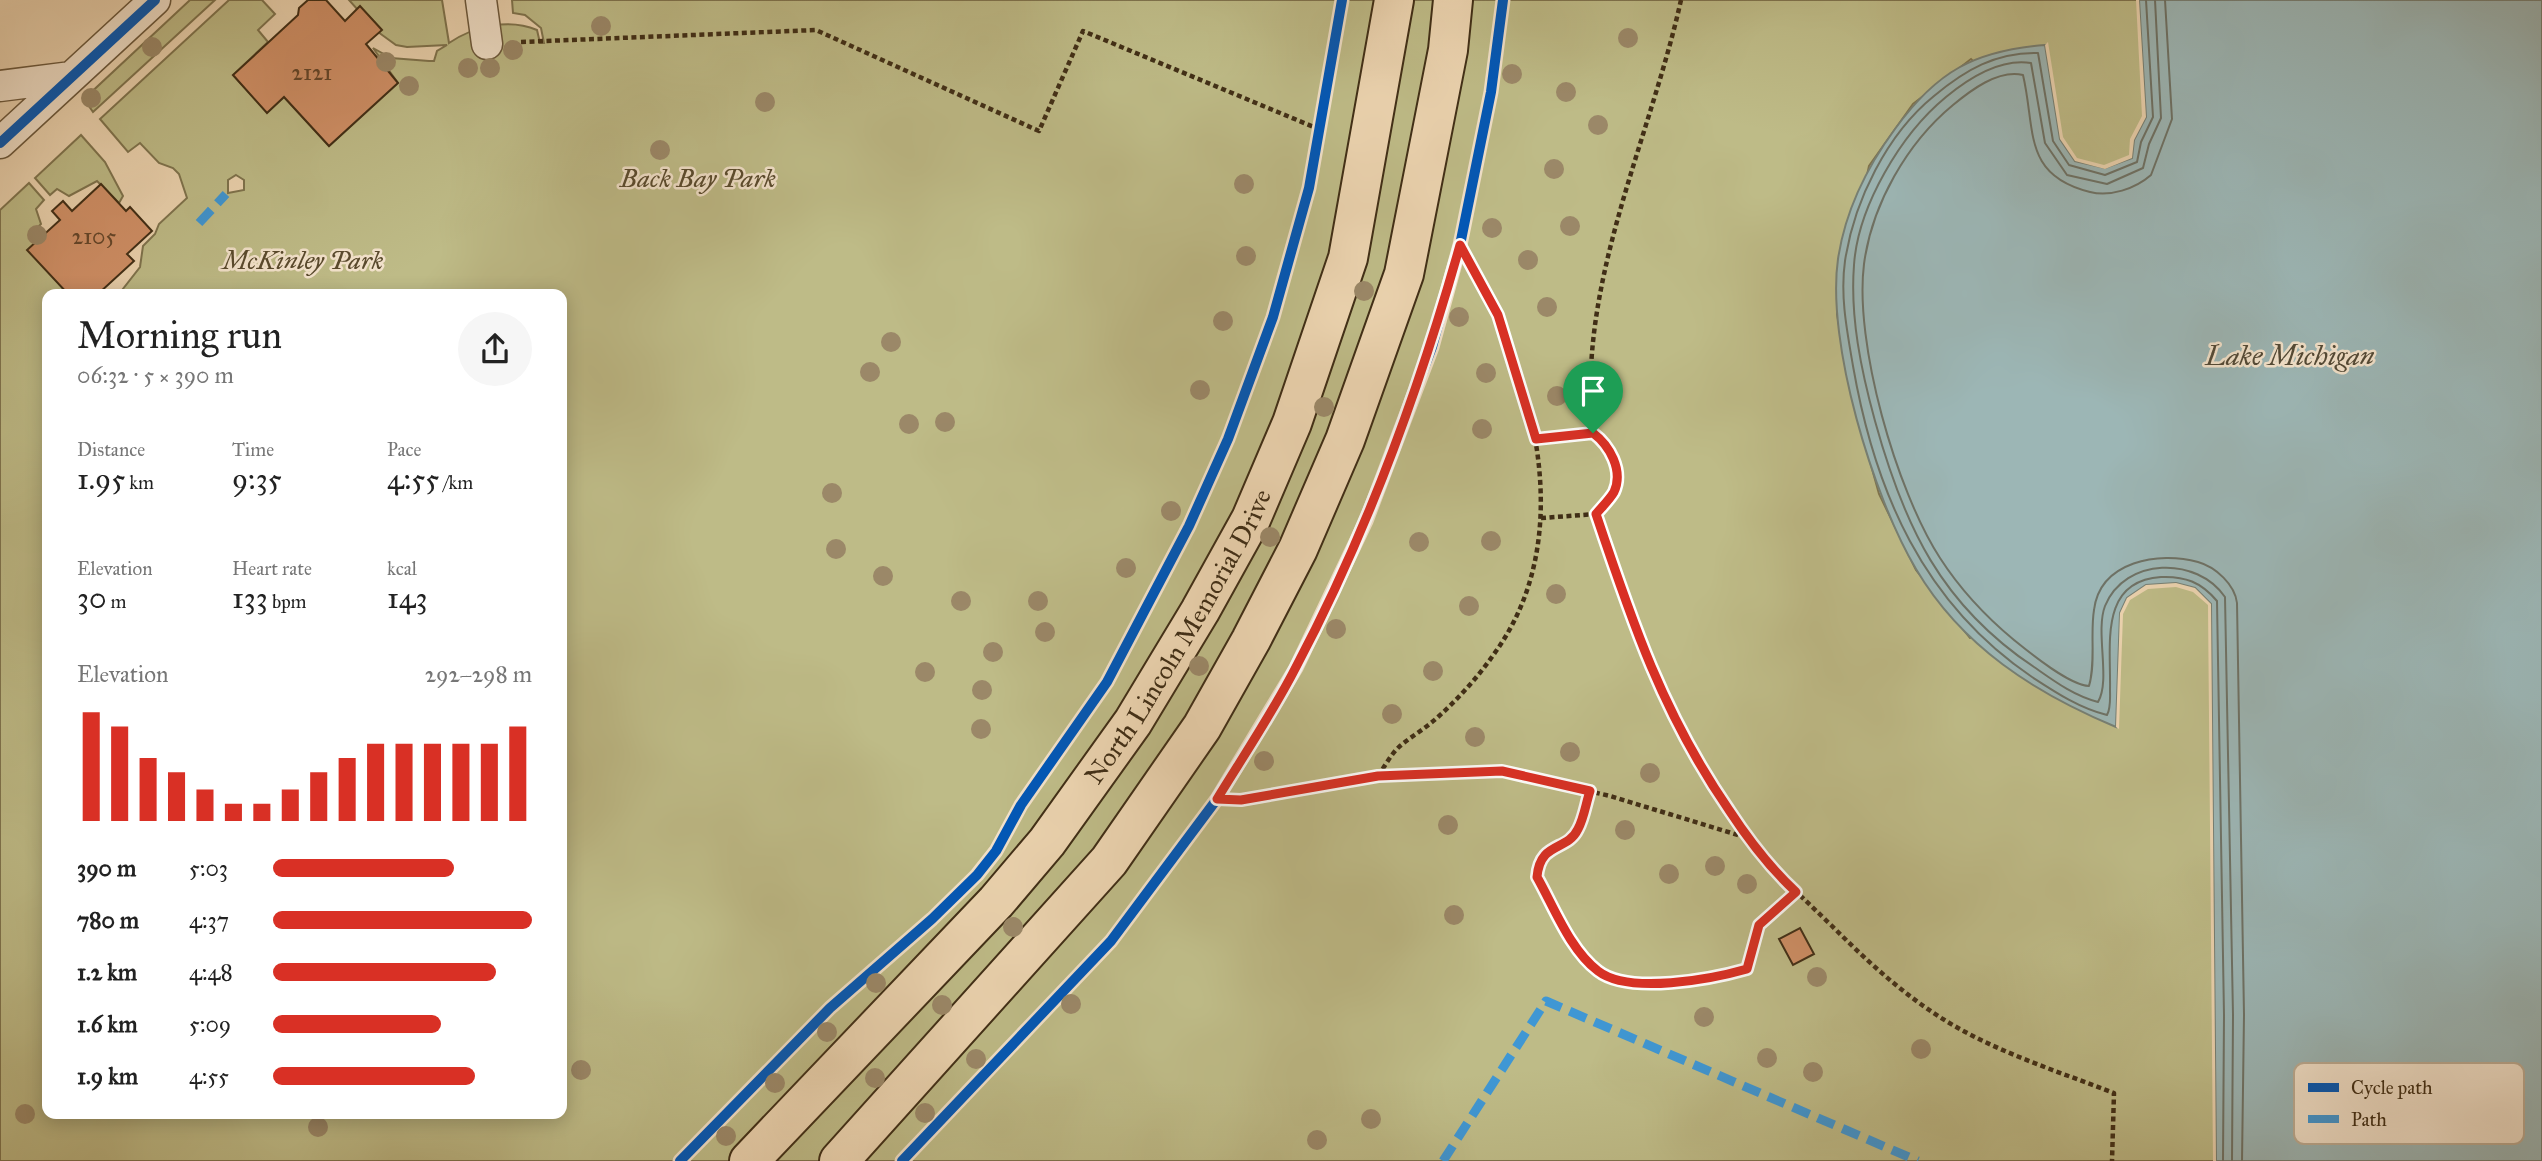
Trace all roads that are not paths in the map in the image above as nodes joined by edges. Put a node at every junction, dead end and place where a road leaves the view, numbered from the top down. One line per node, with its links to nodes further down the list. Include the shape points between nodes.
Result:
1 (155, 0): 6 (street)
2 (481, 0): 5 (street)
3 (1394, 0): 9 (main road, North Lincoln Memorial Drive, via 1348,258 1292,423 1251,519 1133,722 1047,842 987,912)
4 (1453, 0): 10 (main road, via 1448,50 1404,274 1345,440 1251,640 1202,727 1110,861)
5 (487, 44)
6 (71, 77): 7 (street); 8 (street)
7 (0, 86)
8 (0, 143)
9 (749, 1161)
10 (838, 1161)

